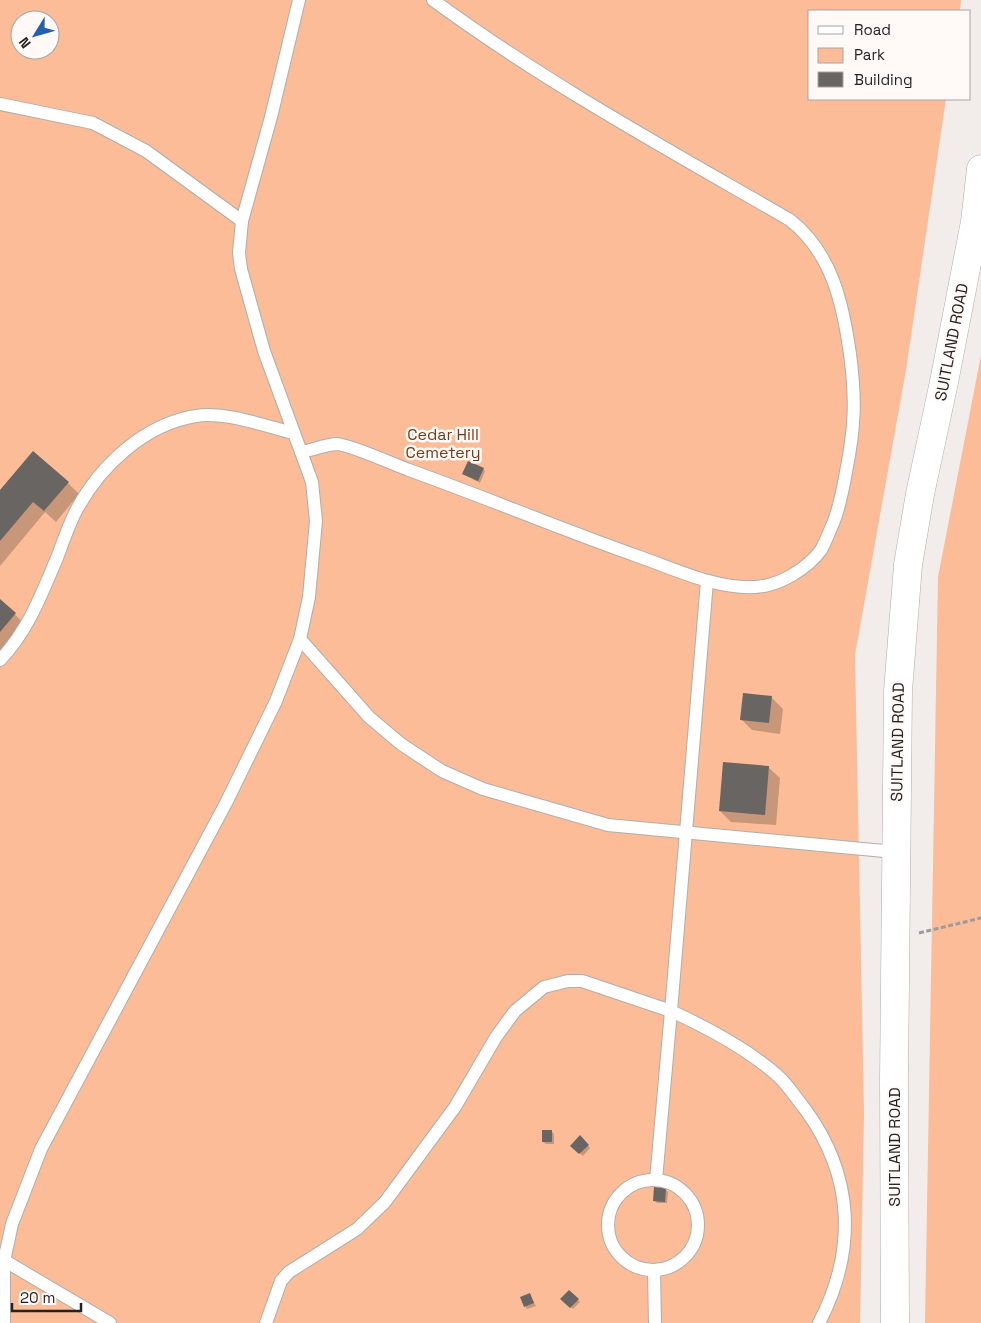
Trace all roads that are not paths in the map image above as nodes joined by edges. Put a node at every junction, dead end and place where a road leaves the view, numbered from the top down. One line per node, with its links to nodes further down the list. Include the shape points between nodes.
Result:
1 (299, 0): 5 (lane)
2 (432, 0): 8 (lane, via 610,117 790,220 806,233 825,260 848,339 854,384 854,430 839,507 822,548 790,576 756,588)
3 (0, 104): 5 (lane, via 93,123 146,151)
4 (981, 169): 12 (main road, SUITLAND ROAD, via 975,222 908,564 898,690)
5 (242, 221): 6 (lane, via 241,270 264,351)
6 (293, 432): 7 (lane); 10 (lane, via 237,418 197,416 132,443 106,468 77,509 32,616 12,648)
7 (300, 452): 8 (lane, via 338,444); 9 (lane, via 312,482 316,521 310,588)
8 (707, 581): 11 (lane)
9 (300, 639): 11 (lane, via 370,717 401,744 442,771 483,789 608,825); 15 (lane, via 276,701 226,803 44,1141)
10 (0, 660)
11 (685, 832): 12 (lane); 13 (lane)
12 (895, 852): 22 (main road, SUITLAND ROAD)
13 (671, 1011): 14 (lane); 19 (lane, via 582,981 555,983 534,994 505,1024 454,1107 385,1202 357,1228 289,1272 276,1290); 21 (lane, via 701,1024 779,1077 825,1139 841,1184 846,1232 838,1280)
14 (656, 1180): 16 (lane, via 685,1192 695,1206 699,1220 698,1235 686,1256 667,1268); 16 (lane, via 634,1184 623,1191 610,1212 608,1224 614,1248 622,1258 642,1269)
15 (1, 1262): 17 (lane); 18 (lane)
16 (654, 1270): 20 (lane)
17 (4, 1323)
18 (110, 1323)
19 (266, 1323)
20 (655, 1323)
21 (819, 1323)
22 (895, 1323)

